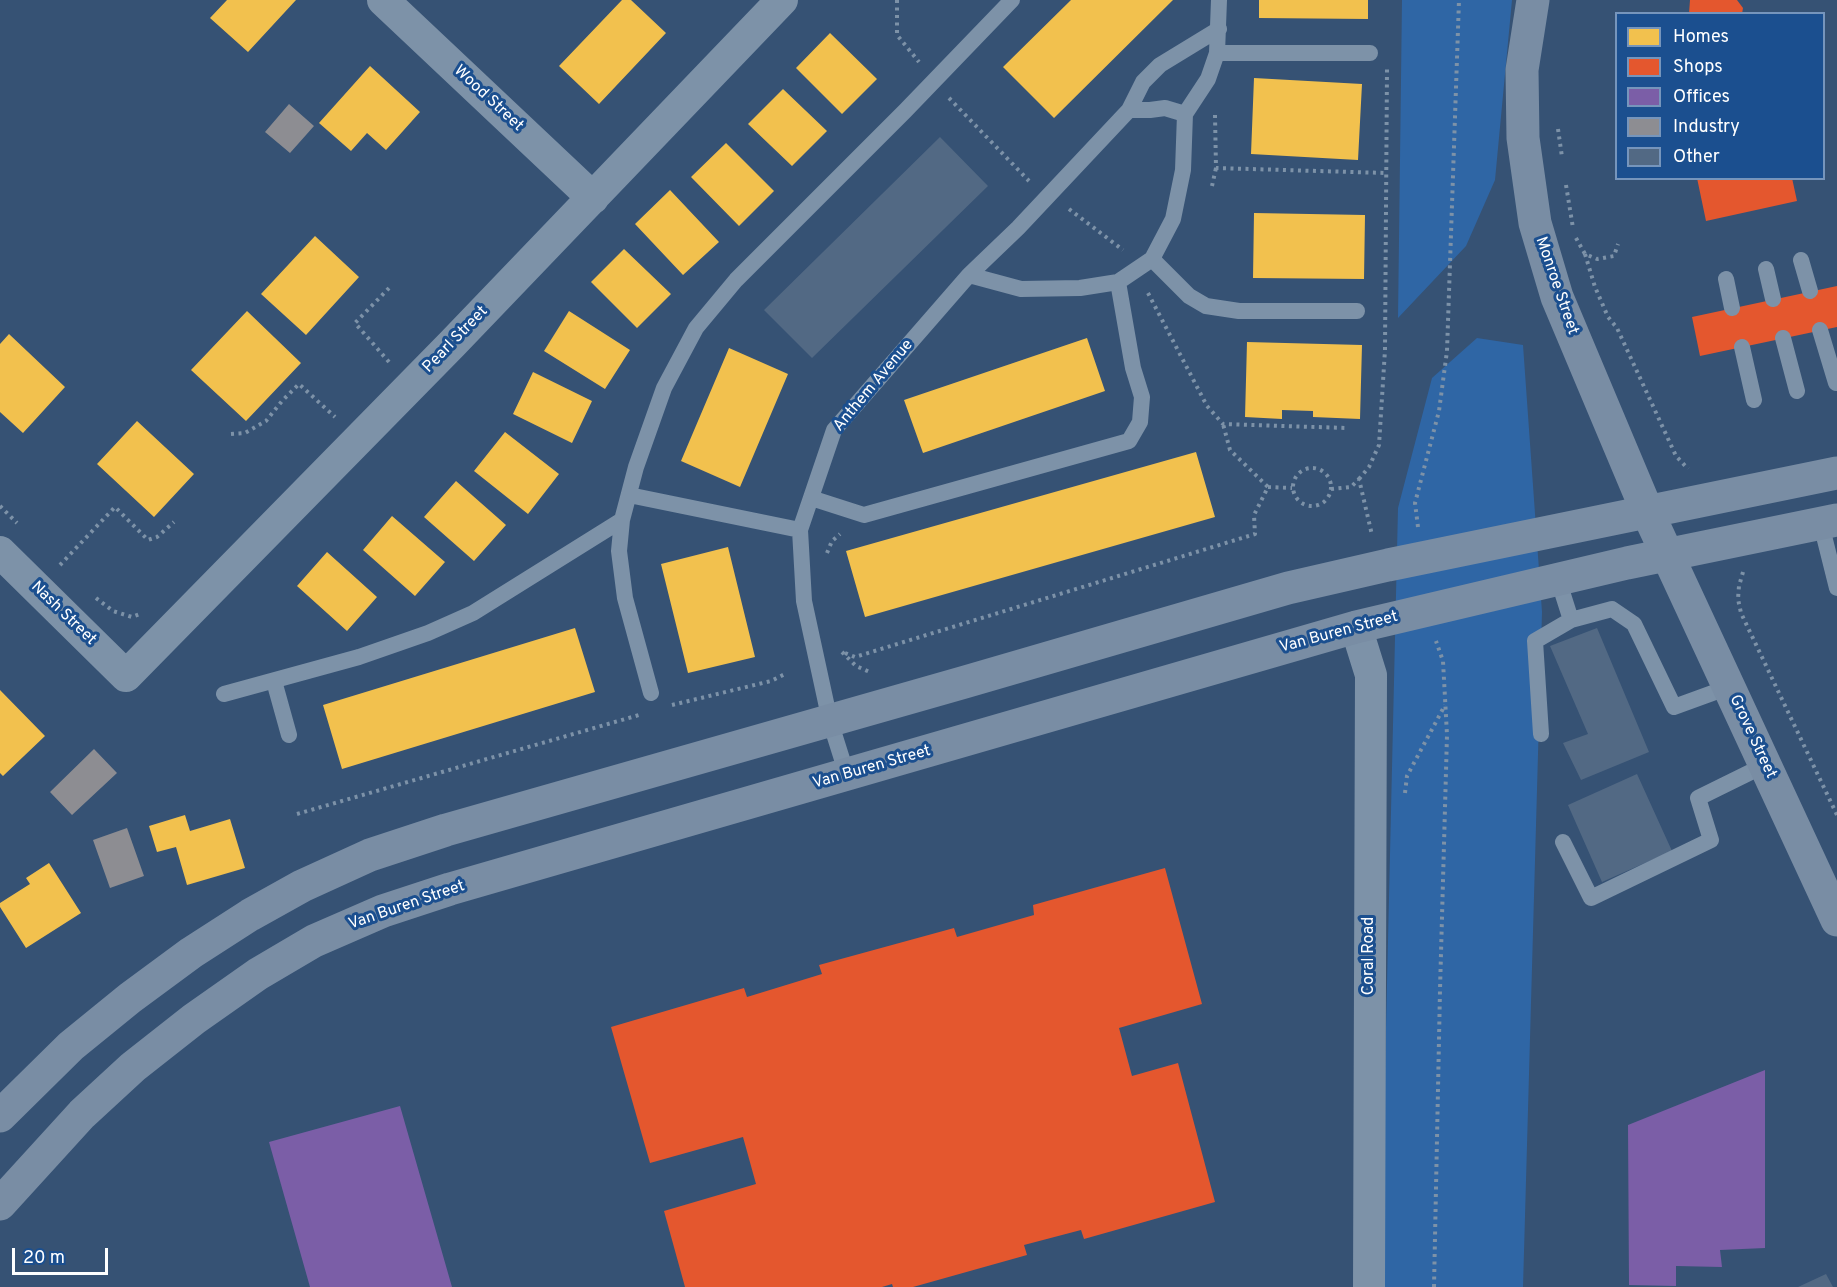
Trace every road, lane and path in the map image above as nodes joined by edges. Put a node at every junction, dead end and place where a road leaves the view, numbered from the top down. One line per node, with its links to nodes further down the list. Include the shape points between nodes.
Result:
1 (384, 0): 23 (street, Wood Street)
2 (782, 0): 23 (street, Pearl Street)
3 (897, 0): 13 (path, via 897,35)
4 (1012, 0): 13 (lane)
5 (1219, 0): 8 (lane)
6 (1459, 0): 70 (path, via 1447,351 1439,411 1415,503)
7 (1533, 0): 58 (main road, Monroe Street, via 1522,70 1523,138 1535,223 1557,297)
8 (1219, 29): 9 (lane); 14 (lane, Anthem Avenue, via 1160,65 1143,82)
9 (1217, 53): 10 (lane); 12 (lane)
10 (1370, 53)
11 (1387, 68): 19 (path)
12 (1208, 79): 15 (lane); 18 (path, via 1222,91 1215,111)
13 (934, 80): 22 (path, via 1030,182); 55 (lane, via 736,280 696,328 664,388)
14 (1129, 110): 15 (lane, via 1165,108); 22 (lane, Anthem Avenue)
15 (1185, 114): 26 (lane, via 1183,170 1173,219)
16 (1557, 120): 17 (path)
17 (1563, 165)
18 (1216, 168): 19 (path); 21 (path)
19 (1386, 173): 51 (path, via 1379,445)
20 (1564, 176): 25 (path, via 1574,235)
21 (1212, 186)
22 (1050, 194): 29 (path, via 1125,251); 30 (lane, Anthem Avenue)
23 (593, 198): 83 (street, Pearl Street)
24 (1618, 244): 25 (path, via 1614,256 1597,259)
25 (1585, 254): 49 (path, via 1608,317 1617,328 1676,456)
26 (1152, 259): 29 (lane); 37 (lane, via 1189,296 1206,306 1239,311)
27 (1801, 260): 34 (lane)
28 (1766, 269): 35 (lane)
29 (1136, 270): 32 (lane); 46 (path, via 1207,406)
30 (969, 275): 32 (lane, via 1021,289 1080,288); 56 (lane, Anthem Avenue, via 834,430)
31 (1726, 279): 36 (lane)
32 (1118, 282): 56 (lane, via 1142,397 1140,422 1129,441 864,515)
33 (392, 285): 41 (path, via 355,323)
34 (1810, 291)
35 (1773, 299)
36 (1732, 308)
37 (1356, 311)
38 (1820, 330): 42 (lane)
39 (1783, 338): 43 (lane)
40 (1742, 347): 44 (lane)
41 (390, 362)
42 (1836, 383)
43 (1797, 391)
44 (1754, 399)
45 (335, 417): 48 (path, via 299,384 266,421 245,433)
46 (1223, 424): 47 (path); 52 (path, via 1230,450)
47 (1346, 428)
48 (231, 434)
49 (1690, 472)
50 (1837, 473): 58 (main road)
51 (1359, 479): 54 (path, via 1351,487); 65 (path)
52 (1268, 487): 53 (path); 81 (path, via 1254,515 1255,534 855,657 841,651)
53 (1292, 488): 54 (path, via 1297,500 1314,506 1326,501); 54 (path, via 1295,476 1312,467 1329,477)
54 (1331, 489)
55 (629, 495): 59 (lane); 63 (lane)
56 (811, 498): 63 (lane, Anthem Avenue)
57 (0, 506): 62 (path)
58 (1647, 511): 67 (main road, Monroe Street); 70 (main road)
59 (622, 520): 84 (lane, via 464,617 359,657); 86 (lane, via 619,551 625,598)
60 (174, 522): 71 (path, via 148,540 115,507)
61 (1829, 522): 67 (main road, Van Buren Street); 75 (lane)
62 (23, 528)
63 (800, 530): 90 (lane, Anthem Avenue, via 804,601)
64 (840, 534): 68 (path)
65 (1372, 535)
66 (0, 552): 83 (street, Nash Street)
67 (1667, 554): 74 (main road, Van Buren Street); 85 (main road, Grove Street)
68 (826, 555)
69 (53, 558): 71 (path)
70 (1421, 559): 90 (main road, via 1288,588)
71 (60, 565): 73 (path)
72 (1744, 570): 96 (path, via 1738,599 1741,613)
73 (68, 572)
74 (1558, 579): 77 (main road, Van Buren Street); 79 (lane)
75 (1837, 588)
76 (89, 592): 78 (path, via 113,611 132,617)
77 (1431, 609): 80 (main road, Van Buren Street); 102 (path, via 1443,661 1447,735)
78 (141, 613)
79 (1571, 620): 85 (lane, via 1612,609 1634,624 1674,707); 91 (lane, via 1534,641)
80 (1356, 627): 94 (main road, Van Buren Street); 101 (street, Coral Road, via 1371,675)
81 (839, 642)
82 (785, 674): 88 (path, via 771,681)
83 (126, 676)
84 (274, 681): 87 (lane); 92 (lane)
85 (1729, 687): 93 (main road, Grove Street)
86 (651, 693)
87 (224, 694)
88 (668, 706)
89 (645, 713): 95 (path)
90 (830, 721): 94 (lane, Anthem Avenue); 99 (main road, via 446,830 370,855 302,886 191,953 130,998 71,1046)
91 (1541, 734)
92 (289, 735)
93 (1765, 765): 97 (lane, via 1698,798 1711,840 1591,898); 98 (main road, Grove Street)
94 (847, 775): 100 (main road, Van Buren Street, via 450,889 383,911 314,941 258,974 133,1067 82,1114)
95 (297, 814)
96 (1837, 815)
97 (1563, 842)
98 (1837, 920)
99 (0, 1116)
100 (0, 1203)
101 (1369, 1287)
102 (1434, 1287)

